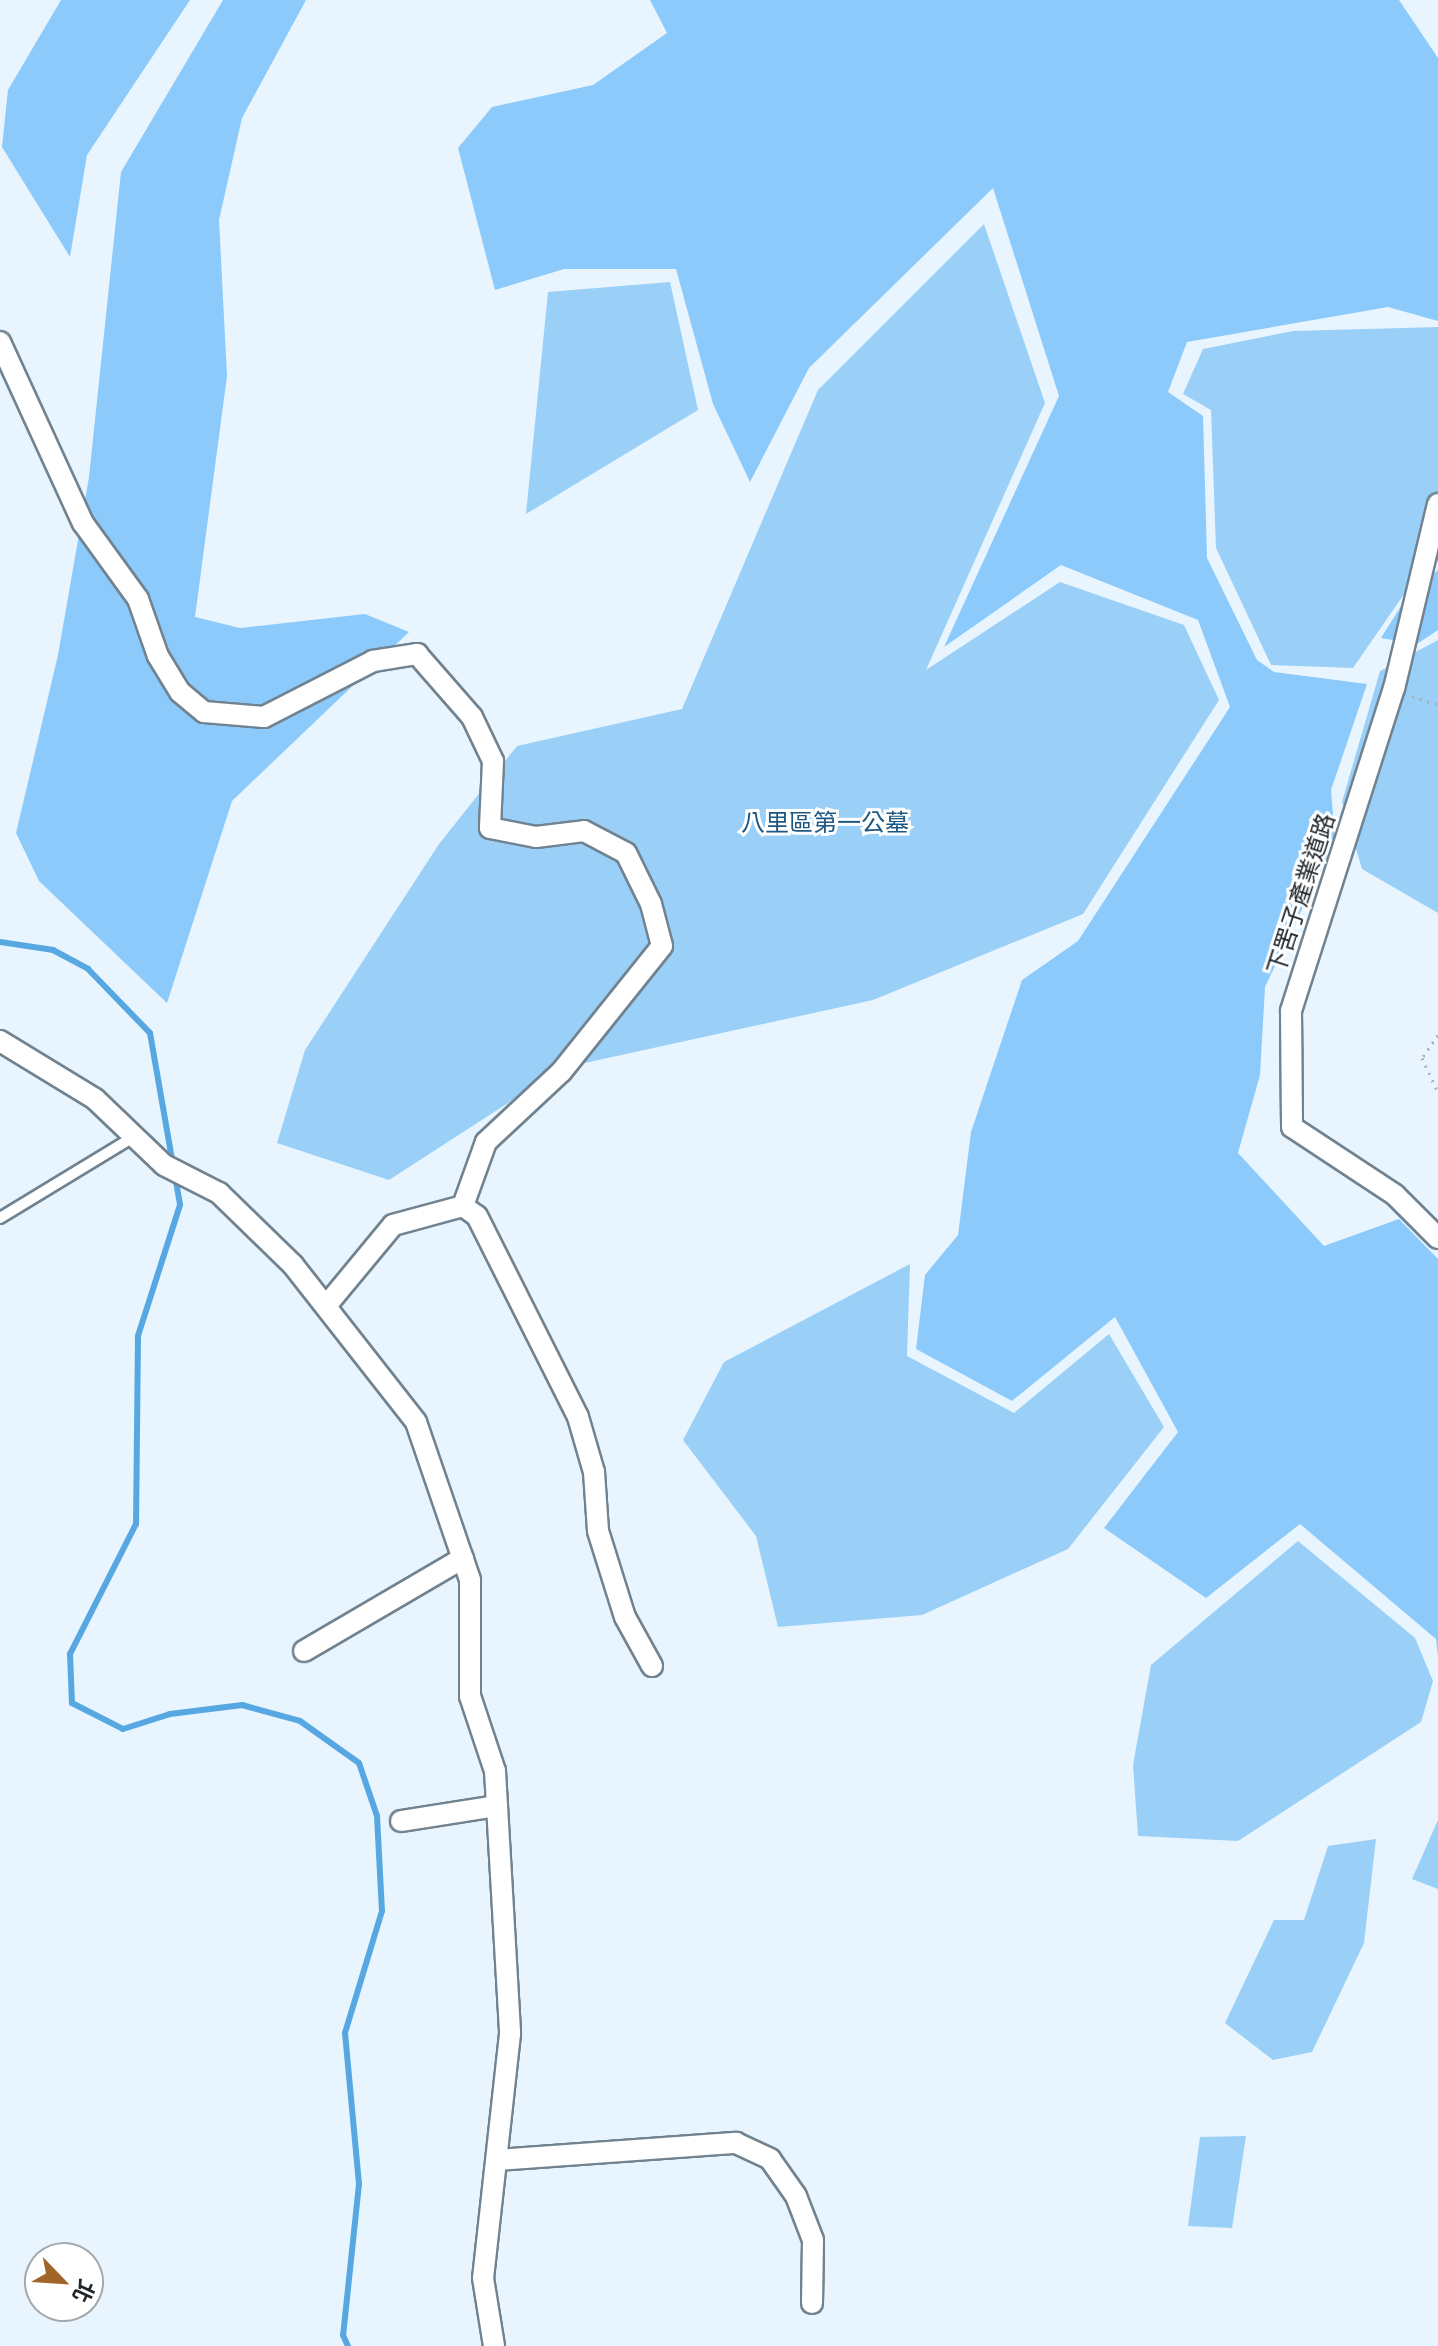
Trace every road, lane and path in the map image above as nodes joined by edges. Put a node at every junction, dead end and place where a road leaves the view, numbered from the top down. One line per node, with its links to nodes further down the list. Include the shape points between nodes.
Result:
1 (0, 342): 9 (street, via 83,523 138,599 158,656 204,712 264,717 373,661 417,654 472,717 493,761 490,828 536,837 584,831 626,853 651,904 662,946 561,1072 486,1142)
2 (1438, 504): 3 (street, 下罟子產業道路)
3 (1394, 688): 4 (path); 11 (street, 下罟子產業道路, via 1291,1011 1292,1127 1395,1195)
4 (1438, 705)
5 (1438, 1035): 7 (path, via 1422,1058)
6 (0, 1041): 8 (street, via 95,1099)
7 (1438, 1092)
8 (136, 1135): 10 (lane); 12 (street, via 164,1165 219,1193)
9 (463, 1206): 12 (street, via 393,1225); 15 (street, via 477,1216 578,1417 594,1472 598,1531 625,1617)
10 (0, 1218)
11 (1438, 1238)
12 (326, 1306): 13 (street, via 410,1410)
13 (463, 1558): 14 (street); 16 (street, via 470,1580 470,1696 488,1743)
14 (304, 1651)
15 (652, 1666)
16 (497, 1806): 17 (street); 18 (street, via 510,2034)
17 (401, 1821)
18 (497, 2160): 19 (street, via 736,2143 770,2159 796,2196 813,2240); 20 (street, via 483,2278)
19 (812, 2303)
20 (494, 2346)

